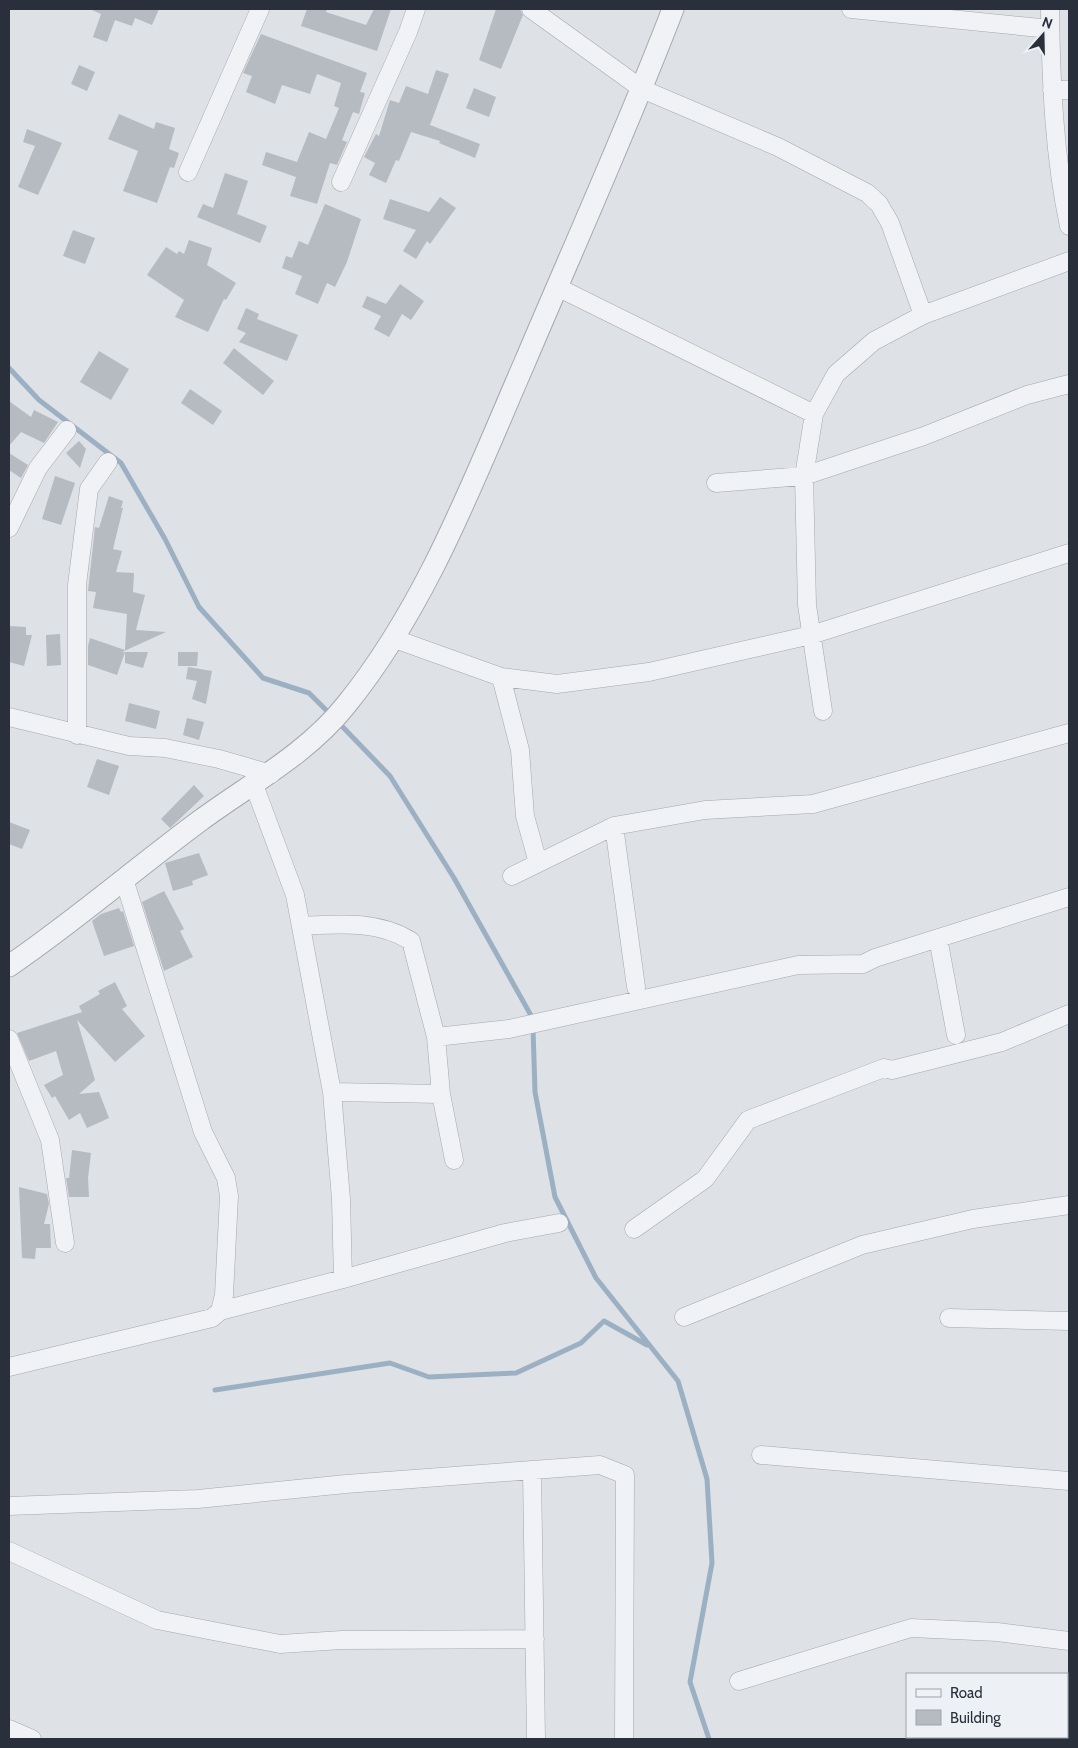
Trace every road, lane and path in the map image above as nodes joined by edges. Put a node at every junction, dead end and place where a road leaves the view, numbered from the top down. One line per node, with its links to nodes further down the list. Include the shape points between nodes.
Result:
1 (260, 9): 10 (street)
2 (416, 9): 11 (street)
3 (531, 9): 8 (street)
4 (673, 9): 8 (street)
5 (851, 9): 7 (street)
6 (1050, 9): 7 (street)
7 (1050, 29): 9 (street)
8 (642, 89): 14 (street); 15 (street, via 778,147 867,193 879,204 890,223)
9 (1061, 90): 12 (street, via 1064,201)
10 (188, 172)
11 (341, 182)
12 (1069, 226)
13 (1069, 262): 15 (street)
14 (557, 287): 17 (street); 25 (street, via 434,565)
15 (923, 315): 17 (street, via 874,341 836,374)
16 (1069, 384): 20 (street, via 1027,395 924,436)
17 (814, 414): 20 (street)
18 (67, 430): 22 (street, via 38,468)
19 (108, 462): 30 (street, via 89,489 77,585)
20 (804, 476): 21 (street); 24 (street, via 807,605)
21 (716, 483)
22 (9, 528)
23 (1069, 554): 24 (street)
24 (811, 635): 26 (street, via 649,672 556,684); 27 (street)
25 (395, 639): 26 (street); 31 (street, via 345,707)
26 (501, 677): 33 (street, via 520,750 525,816)
27 (823, 711)
28 (9, 717): 30 (street)
29 (1069, 733): 32 (street, via 813,804 705,810)
30 (77, 735): 31 (street, via 129,746 183,752)
31 (262, 779): 35 (street, via 202,819); 37 (street)
32 (614, 826): 33 (street); 40 (street)
33 (538, 863): 34 (street)
34 (512, 876)
35 (124, 879): 39 (street); 53 (street, via 203,1132 226,1178 224,1295)
36 (1069, 897): 38 (street)
37 (301, 926): 43 (street, via 352,924 396,931 411,941); 45 (street)
38 (938, 938): 42 (street); 43 (street, via 863,964 798,965 509,1029)
39 (12, 959)
40 (636, 988)
41 (1069, 1014): 50 (street, via 1002,1042 892,1070 884,1068 748,1120 705,1179)
42 (956, 1035)
43 (436, 1037): 46 (street)
44 (9, 1039): 51 (street, via 50,1140)
45 (332, 1092): 46 (street); 52 (street, via 341,1199)
46 (441, 1094): 47 (street)
47 (454, 1160)
48 (1069, 1205): 54 (street, via 973,1219 862,1246)
49 (559, 1223): 52 (street, via 505,1233)
50 (634, 1229)
51 (65, 1243)
52 (343, 1279): 53 (street)
53 (220, 1311): 57 (street, via 212,1318)
54 (684, 1317)
55 (950, 1318): 56 (street)
56 (1069, 1321)
57 (9, 1367)
58 (761, 1455): 60 (street)
59 (532, 1470): 61 (street, via 198,1499); 63 (street); 69 (street, via 600,1465 625,1475)
60 (1069, 1481)
61 (9, 1506)
62 (9, 1551): 63 (street, via 157,1620 280,1644 342,1640)
63 (535, 1639): 68 (street)
64 (1069, 1641): 65 (street, via 997,1632 911,1628)
65 (739, 1681)
66 (9, 1729): 67 (street)
67 (32, 1739)
68 (536, 1739)
69 (624, 1739)

